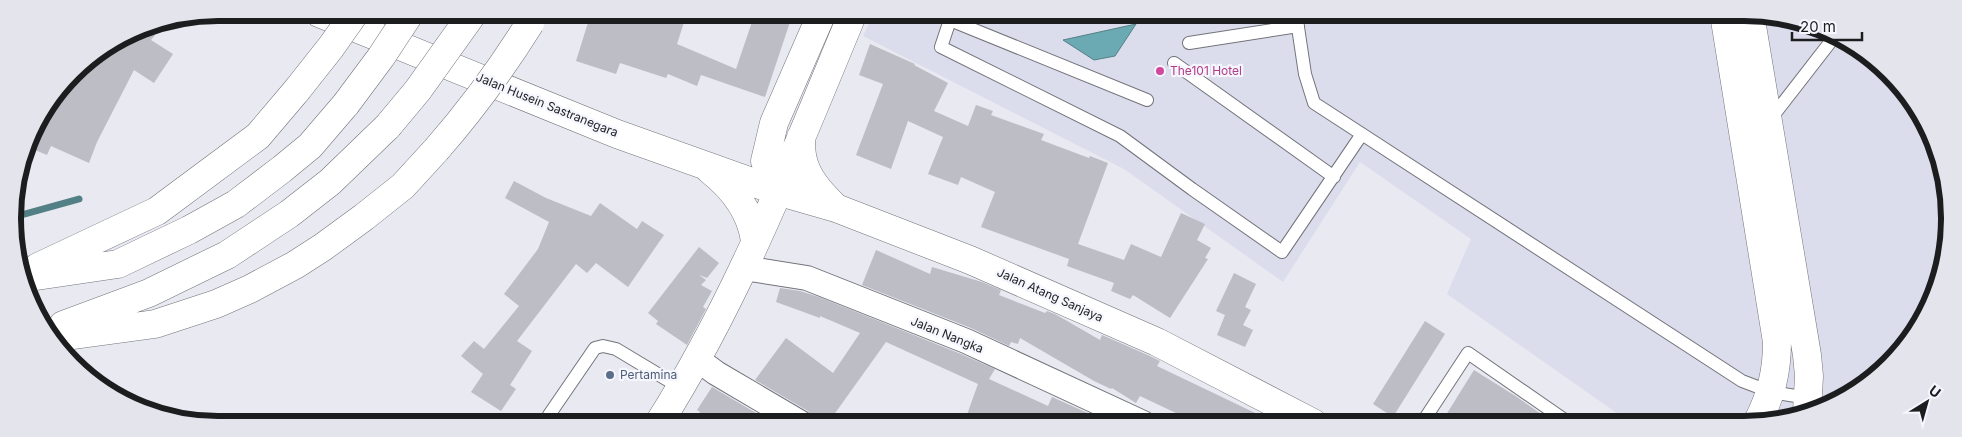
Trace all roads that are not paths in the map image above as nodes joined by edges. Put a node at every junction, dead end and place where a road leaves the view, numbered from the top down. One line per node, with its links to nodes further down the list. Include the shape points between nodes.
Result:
1 (339, 21): 21 (main road, Jalan Husein Sastranegara, via 617,134)
2 (350, 21): 26 (main road, bridge, via 298,90 258,136 157,211)
3 (405, 21): 27 (main road, bridge, via 346,104 310,146 236,204 118,264)
4 (467, 21): 28 (main road, bridge, via 388,126 303,204 227,255 150,293)
5 (530, 21): 29 (main road, bridge, via 491,83 436,150 403,186 323,247 250,289 216,304 155,324)
6 (819, 21): 23 (main road, via 774,123 765,161)
7 (850, 21): 20 (main road)
8 (950, 21): 22 (lane, via 941,47 1120,136 1282,252)
9 (952, 21): 17 (lane)
10 (1292, 21): 15 (lane)
11 (1297, 21): 19 (lane, via 1305,74 1314,104)
12 (1725, 21): 32 (main road, via 1777,342)
13 (1751, 22): 18 (main road)
14 (1831, 42): 18 (lane)
15 (1189, 43)
16 (1174, 63): 22 (lane)
17 (1147, 100)
18 (1768, 122): 33 (main road, via 1807,355)
19 (1362, 134): 22 (lane); 32 (lane, via 1742,380)
20 (801, 137): 23 (main road); 24 (main road, via 802,159 808,174)
21 (701, 163): 23 (main road, Jalan Husein Sastranegara); 25 (main road, via 727,185 744,206 752,225)
22 (1334, 177)
23 (777, 191): 24 (main road, Jalan Atang Sanjaya); 25 (main road)
24 (836, 208): 25 (main road, via 813,209 788,216 772,226); 39 (main road, Jalan Atang Sanjaya, via 970,260 1158,342)
25 (750, 254): 30 (main road); 38 (street, Jalan Nangka, via 966,341)
26 (29, 273)
27 (30, 276)
28 (55, 329)
29 (60, 337)
30 (697, 358): 31 (main road); 37 (street, via 716,373)
31 (681, 388): 35 (lane, via 616,350 603,346 594,348); 36 (main road)
32 (1771, 392): 33 (lane); 34 (main road)
33 (1807, 405)
34 (1761, 415)
35 (550, 416)
36 (663, 416)
37 (789, 416)
38 (1128, 416)
39 (1300, 416)
40 (1427, 416): 41 (lane, via 1468,353)
41 (1559, 416)

